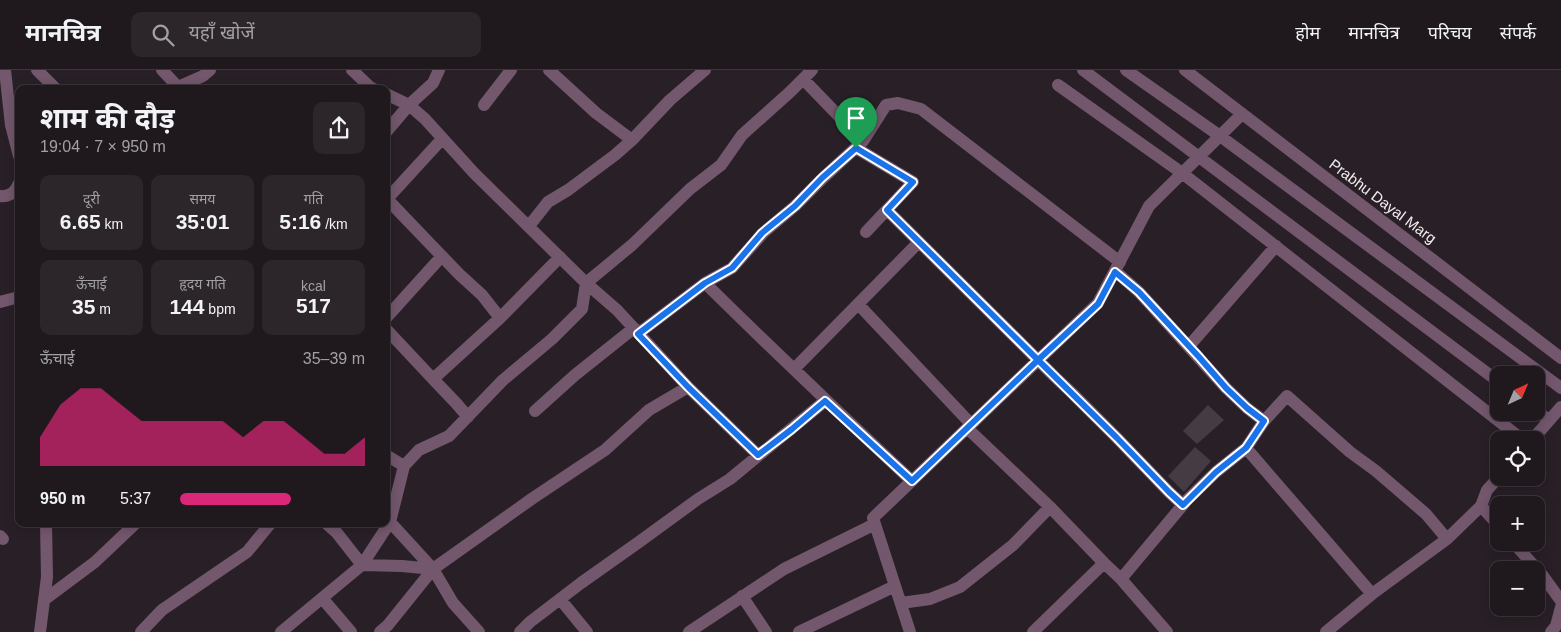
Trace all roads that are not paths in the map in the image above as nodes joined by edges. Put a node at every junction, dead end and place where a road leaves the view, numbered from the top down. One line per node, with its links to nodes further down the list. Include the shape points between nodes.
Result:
1 (5, 70): 26 (street)
2 (36, 70): 14 (street)
3 (162, 70): 15 (street)
4 (210, 70): 16 (street)
5 (352, 70): 17 (street)
6 (439, 70): 20 (street, via 433,83)
7 (511, 70): 21 (street)
8 (550, 70): 27 (street, via 596,113)
9 (1082, 70): 29 (street)
10 (1126, 70): 24 (street)
11 (1185, 70): 22 (street, Prabhu Dayal Marg)
12 (698, 72): 27 (street)
13 (807, 74): 28 (street); 43 (street, via 742,136 721,165)
14 (52, 85)
15 (174, 85)
16 (184, 85)
17 (368, 85)
18 (1058, 85): 30 (street)
19 (390, 96): 20 (street)
20 (408, 105): 23 (street); 25 (street)
21 (484, 105)
22 (1242, 114): 24 (street); 53 (street, Prabhu Dayal Marg)
23 (390, 127)
24 (1220, 136): 29 (street); 59 (street)
25 (442, 139): 33 (street); 36 (street)
26 (15, 140)
27 (632, 140): 36 (street, via 548,202)
28 (859, 144): 35 (street, via 913,182); 42 (street, via 886,104 898,102 921,110); 44 (street, via 762,233 732,268)
29 (1198, 157): 30 (street); 56 (street)
30 (1182, 173): 39 (street); 42 (street, via 1149,206)
31 (15, 189): 32 (street)
32 (0, 196)
33 (390, 196)
34 (390, 202): 40 (street)
35 (887, 210): 37 (street); 38 (street)
36 (529, 226): 41 (street)
37 (866, 232)
38 (919, 242): 47 (street); 54 (street)
39 (1276, 246): 52 (street); 68 (street)
40 (442, 256): 48 (street); 49 (street, via 482,295)
41 (560, 257): 43 (street); 49 (street)
42 (1117, 267): 52 (street); 54 (street, via 1098,304)
43 (586, 283): 50 (street); 63 (street, via 582,309 552,340 503,380)
44 (705, 283): 50 (street); 55 (street)
45 (15, 298): 46 (street)
46 (0, 302)
47 (858, 304): 55 (street); 67 (street)
48 (390, 314)
49 (500, 318): 57 (street)
50 (636, 331): 58 (street); 62 (street, via 575,375)
51 (390, 334): 57 (street)
52 (1188, 346): 66 (street, via 1226,388)
53 (1561, 358)
54 (1038, 360): 67 (street); 76 (street)
55 (794, 369): 60 (street)
56 (1490, 375)
57 (433, 380): 63 (street)
58 (688, 387): 71 (street); 91 (street, via 649,410 605,450)
59 (1561, 388)
60 (825, 401): 71 (street); 74 (street)
61 (1561, 407): 65 (street)
62 (535, 411)
63 (468, 417): 73 (street, via 449,436 419,450)
64 (1545, 417): 65 (street)
65 (1549, 420): 69 (street)
66 (1264, 421): 70 (street); 87 (street, via 1288,396 1426,514)
67 (969, 426): 74 (street); 78 (street)
68 (1512, 431)
69 (1540, 431)
70 (1246, 448): 76 (street); 94 (street)
71 (758, 455): 97 (street)
72 (390, 457): 73 (street)
73 (404, 466): 80 (street)
74 (912, 481): 81 (street, via 873,518)
75 (1491, 486): 77 (street)
76 (1183, 505): 92 (street)
77 (1481, 506): 79 (street); 87 (street)
78 (1050, 508): 89 (street); 100 (street, via 1013,546 960,587 930,599)
79 (1490, 516)
80 (390, 522): 91 (street)
81 (875, 524): 93 (street); 95 (street, via 784,569)
82 (46, 527): 98 (street)
83 (133, 527): 98 (street, via 95,562)
84 (267, 527): 104 (street, via 246,552 162,610)
85 (330, 527): 90 (street)
86 (387, 527): 90 (street)
87 (1447, 539): 94 (street)
88 (1521, 551): 99 (street)
89 (1104, 563): 92 (street); 115 (street)
90 (362, 565): 91 (street); 96 (street)
91 (433, 569): 107 (street); 108 (street, via 454,603)
92 (1121, 579): 102 (street)
93 (895, 586): 100 (street); 113 (street)
94 (1372, 594): 116 (street)
95 (742, 596): 111 (street); 112 (street)
96 (322, 598): 105 (street); 106 (street)
97 (560, 599): 109 (street); 110 (street)
98 (44, 600): 103 (street)
99 (1561, 601)
100 (901, 603): 114 (street)
101 (1561, 607): 117 (street)
102 (1162, 630)
103 (40, 632)
104 (141, 632)
105 (280, 632)
106 (351, 632)
107 (380, 632)
108 (479, 632)
109 (520, 632)
110 (587, 632)
111 (689, 632)
112 (766, 632)
113 (799, 632)
114 (910, 632)
115 (1033, 632)
116 (1326, 632)
117 (1551, 632)

